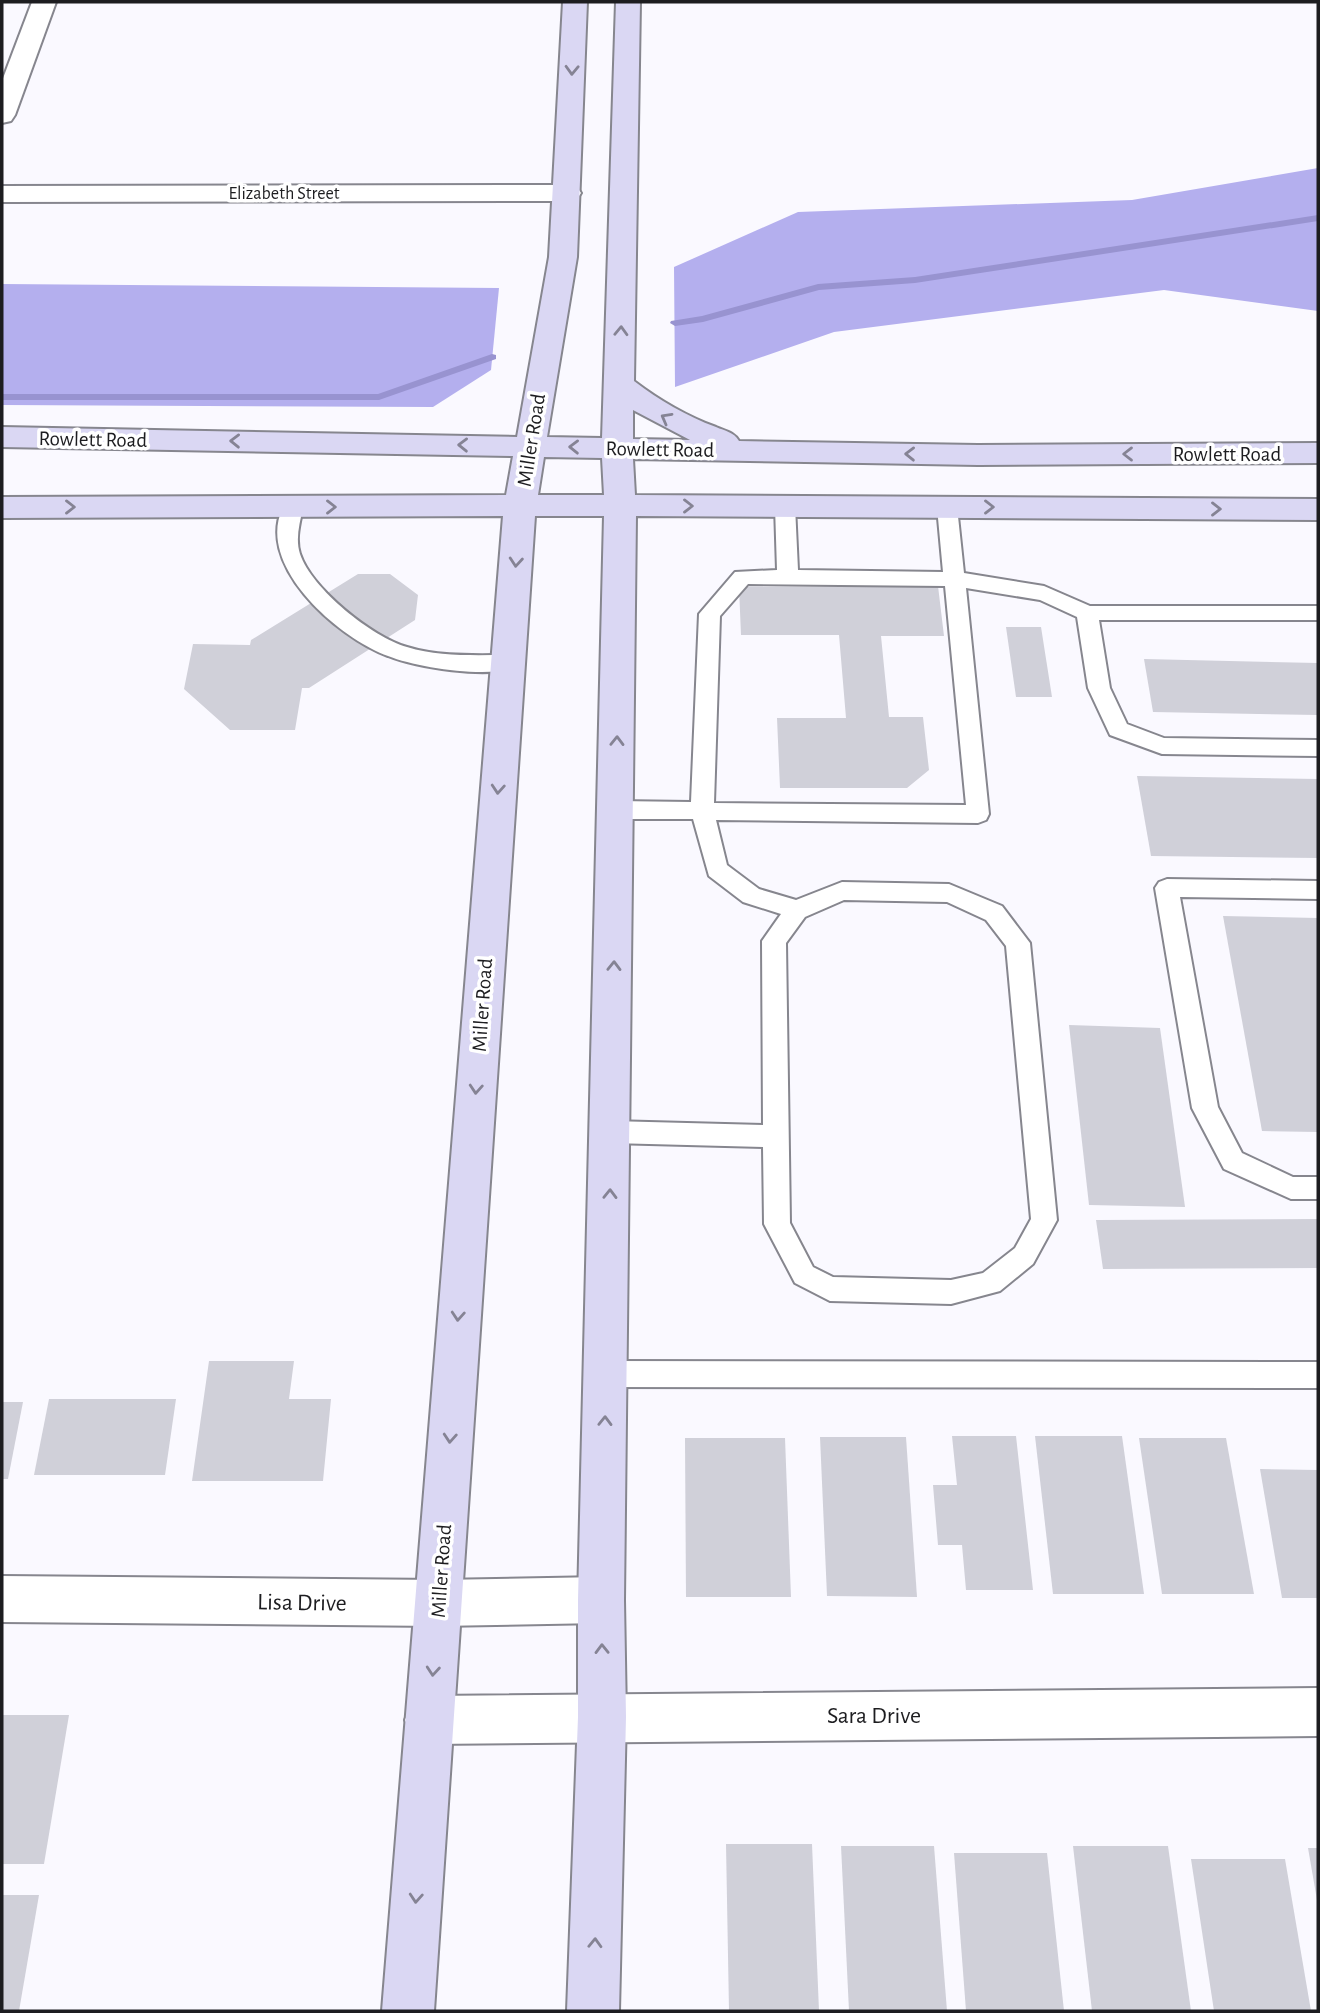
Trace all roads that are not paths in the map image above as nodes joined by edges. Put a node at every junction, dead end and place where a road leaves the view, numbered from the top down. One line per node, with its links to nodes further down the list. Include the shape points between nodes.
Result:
1 (44, 2): 4 (street)
2 (575, 2): 5 (main road, Miller Road, one-way to 5)
3 (628, 2): 7 (main road, one-way to 3)
4 (2, 115)
5 (567, 193): 6 (street, Elizabeth Street); 9 (main road, Miller Road, via 564,257)
6 (2, 194)
7 (619, 385): 10 (main road); 11 (main road, one-way to 7, via 684,428)
8 (2, 438): 9 (main road, Rowlett Road, one-way to 8)
9 (531, 446): 10 (main road, Rowlett Road, one-way to 9); 17 (main road, Miller Road)
10 (617, 448): 11 (main road, Rowlett Road); 13 (main road)
11 (752, 451): 12 (main road, Rowlett Road, one-way to 11)
12 (1318, 453)
13 (620, 506): 14 (main road, one-way to 14); 17 (main road); 26 (main road, one-way to 13)
14 (785, 506): 18 (main road); 20 (lane)
15 (2, 507): 16 (main road, one-way to 16)
16 (293, 507): 17 (main road, one-way to 17); 24 (lane, via 286,540 292,559 304,579 340,617 393,650 412,656 445,662)
17 (520, 507): 24 (main road, Miller Road, one-way to 24)
18 (947, 507): 19 (main road, one-way to 19); 21 (lane)
19 (1318, 510)
20 (788, 577): 21 (lane); 27 (lane, via 742,577 710,614)
21 (955, 579): 22 (lane, via 1044,593); 27 (lane, via 978,814)
22 (1087, 613): 23 (lane); 25 (lane, via 1099,688 1118,729 1162,746)
23 (1318, 613)
24 (508, 663): 37 (main road, Miller Road, one-way to 37)
25 (1318, 748)
26 (616, 810): 27 (lane); 30 (main road, one-way to 26)
27 (702, 811): 29 (lane, via 717,870 751,896)
28 (1318, 890): 32 (lane, via 1167,888 1205,1108 1233,1161 1291,1188)
29 (797, 910): 31 (lane, via 774,941); 31 (lane, via 842,891 949,893 994,913 1018,943 1044,1220 1024,1256 990,1283 951,1292 830,1289 804,1275 777,1224)
30 (611, 1132): 31 (lane); 33 (main road, one-way to 30)
31 (776, 1136)
32 (1318, 1188)
33 (606, 1374): 34 (lane); 36 (main road, one-way to 33)
34 (1318, 1375)
35 (2, 1599): 37 (street, Lisa Drive)
36 (601, 1600): 37 (street, Lisa Drive); 39 (main road, one-way to 36)
37 (439, 1603): 40 (main road, Miller Road, one-way to 40)
38 (1318, 1712): 39 (street, Sara Drive)
39 (602, 1717): 40 (street, Sara Drive); 42 (main road, one-way to 39)
40 (429, 1720): 41 (main road, Miller Road, one-way to 41)
41 (408, 2011)
42 (593, 2011)

